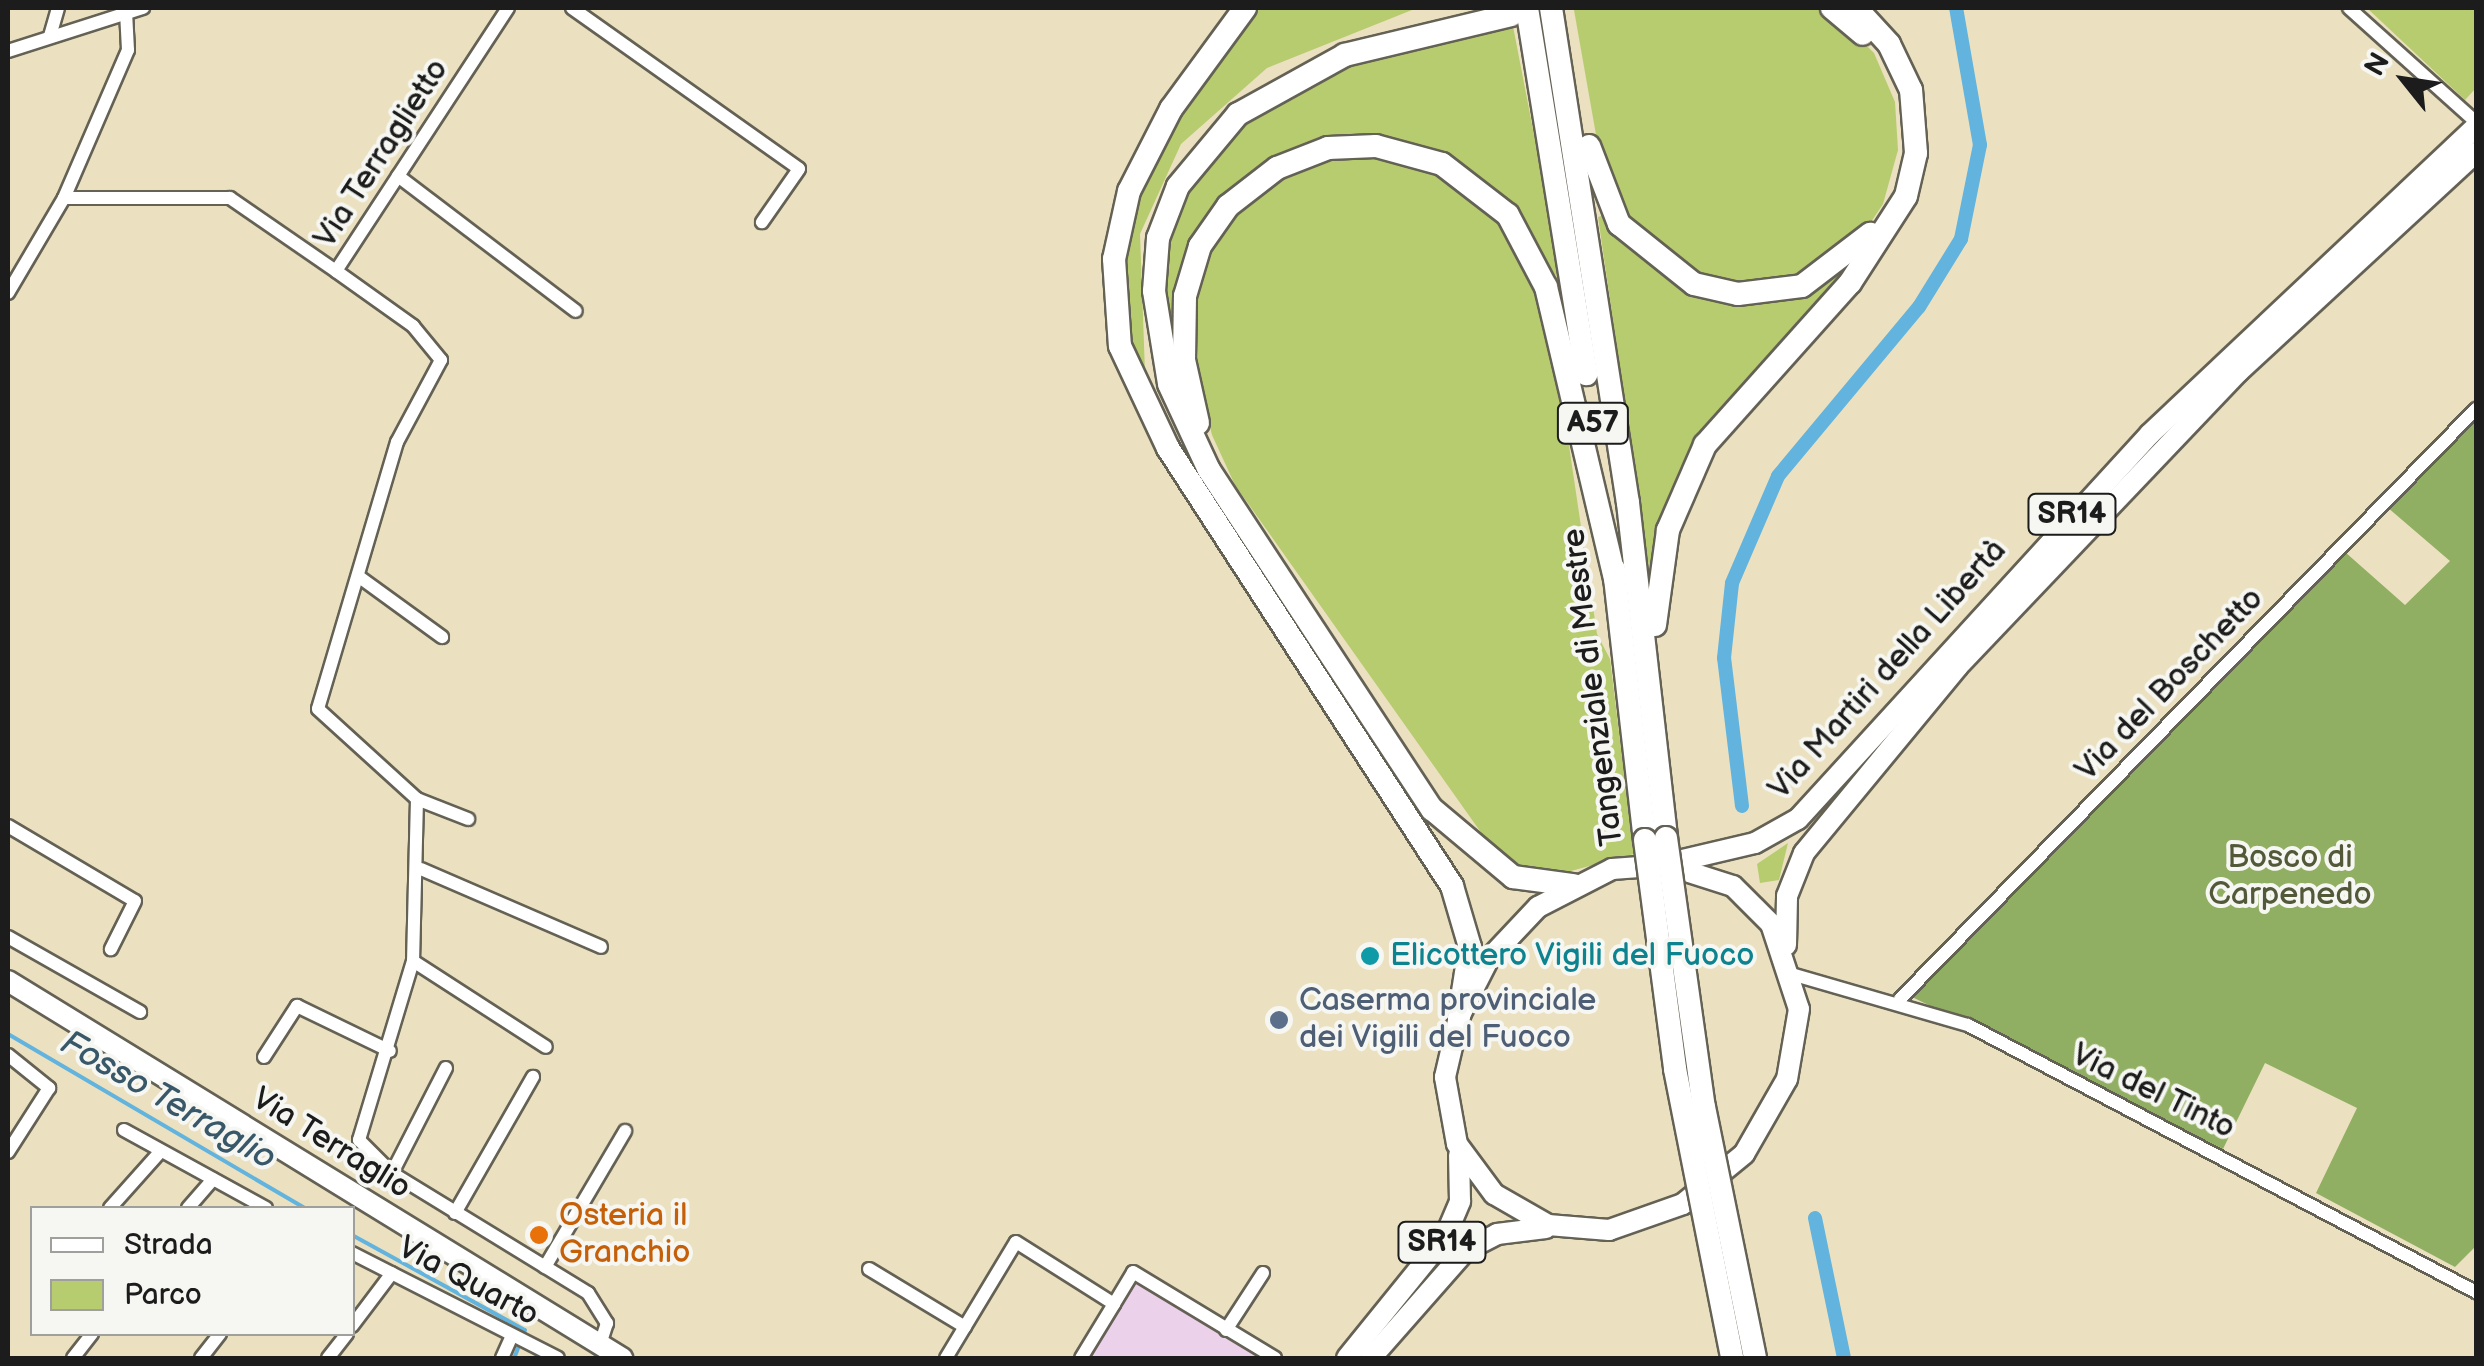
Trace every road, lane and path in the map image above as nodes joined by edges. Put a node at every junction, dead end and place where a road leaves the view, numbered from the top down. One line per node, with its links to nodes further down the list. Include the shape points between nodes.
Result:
1 (58, 8): 13 (street)
2 (143, 8): 11 (street)
3 (508, 8): 17 (street, Via Terraglietto)
4 (572, 8): 19 (street, via 799,169)
5 (1245, 8): 25 (highway, via 1146,153 1113,276 1132,381)
6 (1482, 8): 25 (highway, via 1352,37 1284,68 1203,128 1157,194 1141,264 1148,360)
7 (1832, 8): 12 (highway, A57, via 1869,40 1895,88 1898,176 1858,249 1802,286 1760,294 1684,280 1619,224 1599,188 1571,51)
8 (1856, 8): 29 (highway, A57, via 1906,74 1917,130 1912,174 1862,268 1732,409 1687,478 1658,573)
9 (2349, 8): 15 (street)
10 (1519, 11): 24 (highway, A57, via 1380,44 1300,75 1226,124 1178,186 1155,256 1158,338 1179,411); 27 (highway, Tangenziale di Mestre / A57)
11 (126, 13): 13 (street); 18 (street, via 128,50)
12 (1552, 13): 29 (highway, Tangenziale di Mestre / A57)
13 (50, 36): 14 (street)
14 (8, 51)
15 (2476, 125): 34 (main road, Via Martiri della Libertà / SR14, via 2150,434 1798,818 1734,850)
16 (2476, 152): 41 (main road, Via Martiri della Libertà / SR14, via 2176,434 1858,783 1791,880)
17 (398, 176): 20 (street, Via Terraglietto); 22 (street)
18 (64, 198): 20 (street, via 230,198); 21 (street)
19 (762, 222)
20 (336, 271): 26 (street, Via Terraglietto, via 413,326 441,360 397,442)
21 (8, 292)
22 (576, 312)
23 (2476, 409): 43 (street, Via del Boschetto)
24 (1232, 510): 27 (highway, A57, via 1184,360 1185,296 1200,246 1239,195 1288,162 1345,146 1391,148 1471,180 1526,242 1568,351 1596,528); 36 (highway, A57, via 1445,826 1513,877)
25 (1232, 542): 45 (highway, via 1452,886 1470,947)
26 (358, 576): 28 (street); 30 (street, Via Terraglietto, via 318,709)
27 (1616, 582): 33 (highway, Tangenziale di Mestre / A57)
28 (442, 637)
29 (1651, 713): 33 (highway, Tangenziale di Mestre / A57)
30 (417, 799): 31 (street, Via Terraglietto); 35 (street)
31 (468, 819)
32 (8, 826): 39 (street, via 135,901)
33 (1655, 839): 94 (highway, Tangenziale di Mestre / A57, bridge, via 1672,1055); 95 (highway, Tangenziale di Mestre / A57, bridge)
34 (1658, 864): 36 (main road, SR14); 41 (main road, SR14, via 1744,892)
35 (421, 868): 38 (street); 40 (street)
36 (1574, 885): 45 (main road, SR14, via 1505,938)
37 (8, 937): 44 (street)
38 (601, 946)
39 (111, 948)
40 (413, 961): 46 (street); 47 (street)
41 (1790, 969): 43 (street, Via del Tinto); 63 (main road, SR14, via 1796,1050 1744,1154 1657,1216 1609,1230)
42 (8, 981): 80 (main road, Via Terraglio)
43 (1900, 999): 69 (street, Via del Tinto, via 2416,1252)
44 (140, 1012)
45 (1458, 1018): 54 (main road, SR14, via 1445,1091)
46 (546, 1047)
47 (390, 1050): 49 (street, via 297,1006); 57 (street, via 358,1140)
48 (8, 1055): 56 (street, via 50,1088)
49 (264, 1057)
50 (446, 1068): 57 (street)
51 (533, 1076): 62 (street)
52 (124, 1130): 55 (street)
53 (625, 1132): 65 (street)
54 (1456, 1144): 63 (main road, SR14, via 1494,1194); 73 (main road, SR14, via 1456,1215)
55 (161, 1151): 58 (street); 59 (street)
56 (8, 1152)
57 (392, 1173): 62 (street)
58 (213, 1180): 60 (street); 61 (street)
59 (112, 1206)
60 (190, 1206)
61 (262, 1206)
62 (455, 1213): 65 (street)
63 (1558, 1228): 71 (main road, SR14, via 1481,1240)
64 (355, 1254): 67 (street, Via Quarto)
65 (545, 1268): 80 (street, via 600,1304 607,1323)
66 (869, 1269): 74 (street)
67 (392, 1273): 72 (street); 79 (street, Via Quarto)
68 (1263, 1273): 75 (street)
69 (2476, 1292)
70 (1114, 1304): 74 (street, via 1016,1242); 75 (street, via 1133,1272); 88 (street)
71 (1410, 1313): 92 (main road, SR14); 93 (main road, SR14)
72 (355, 1322)
73 (1378, 1322): 90 (main road, SR14); 91 (main road)
74 (965, 1327): 87 (street)
75 (1226, 1330): 89 (street)
76 (90, 1336): 81 (street)
77 (218, 1336): 82 (street)
78 (344, 1336): 83 (street)
79 (515, 1341): 84 (street); 85 (street, Via Quarto)
80 (600, 1344): 86 (main road, Via Terraglio)
81 (74, 1358)
82 (201, 1358)
83 (328, 1358)
84 (502, 1358)
85 (558, 1358)
86 (622, 1358)
87 (946, 1358)
88 (1081, 1358)
89 (1275, 1358)
90 (1335, 1358)
91 (1347, 1358)
92 (1371, 1358)
93 (1385, 1358)
94 (1732, 1358)
95 (1756, 1358)

